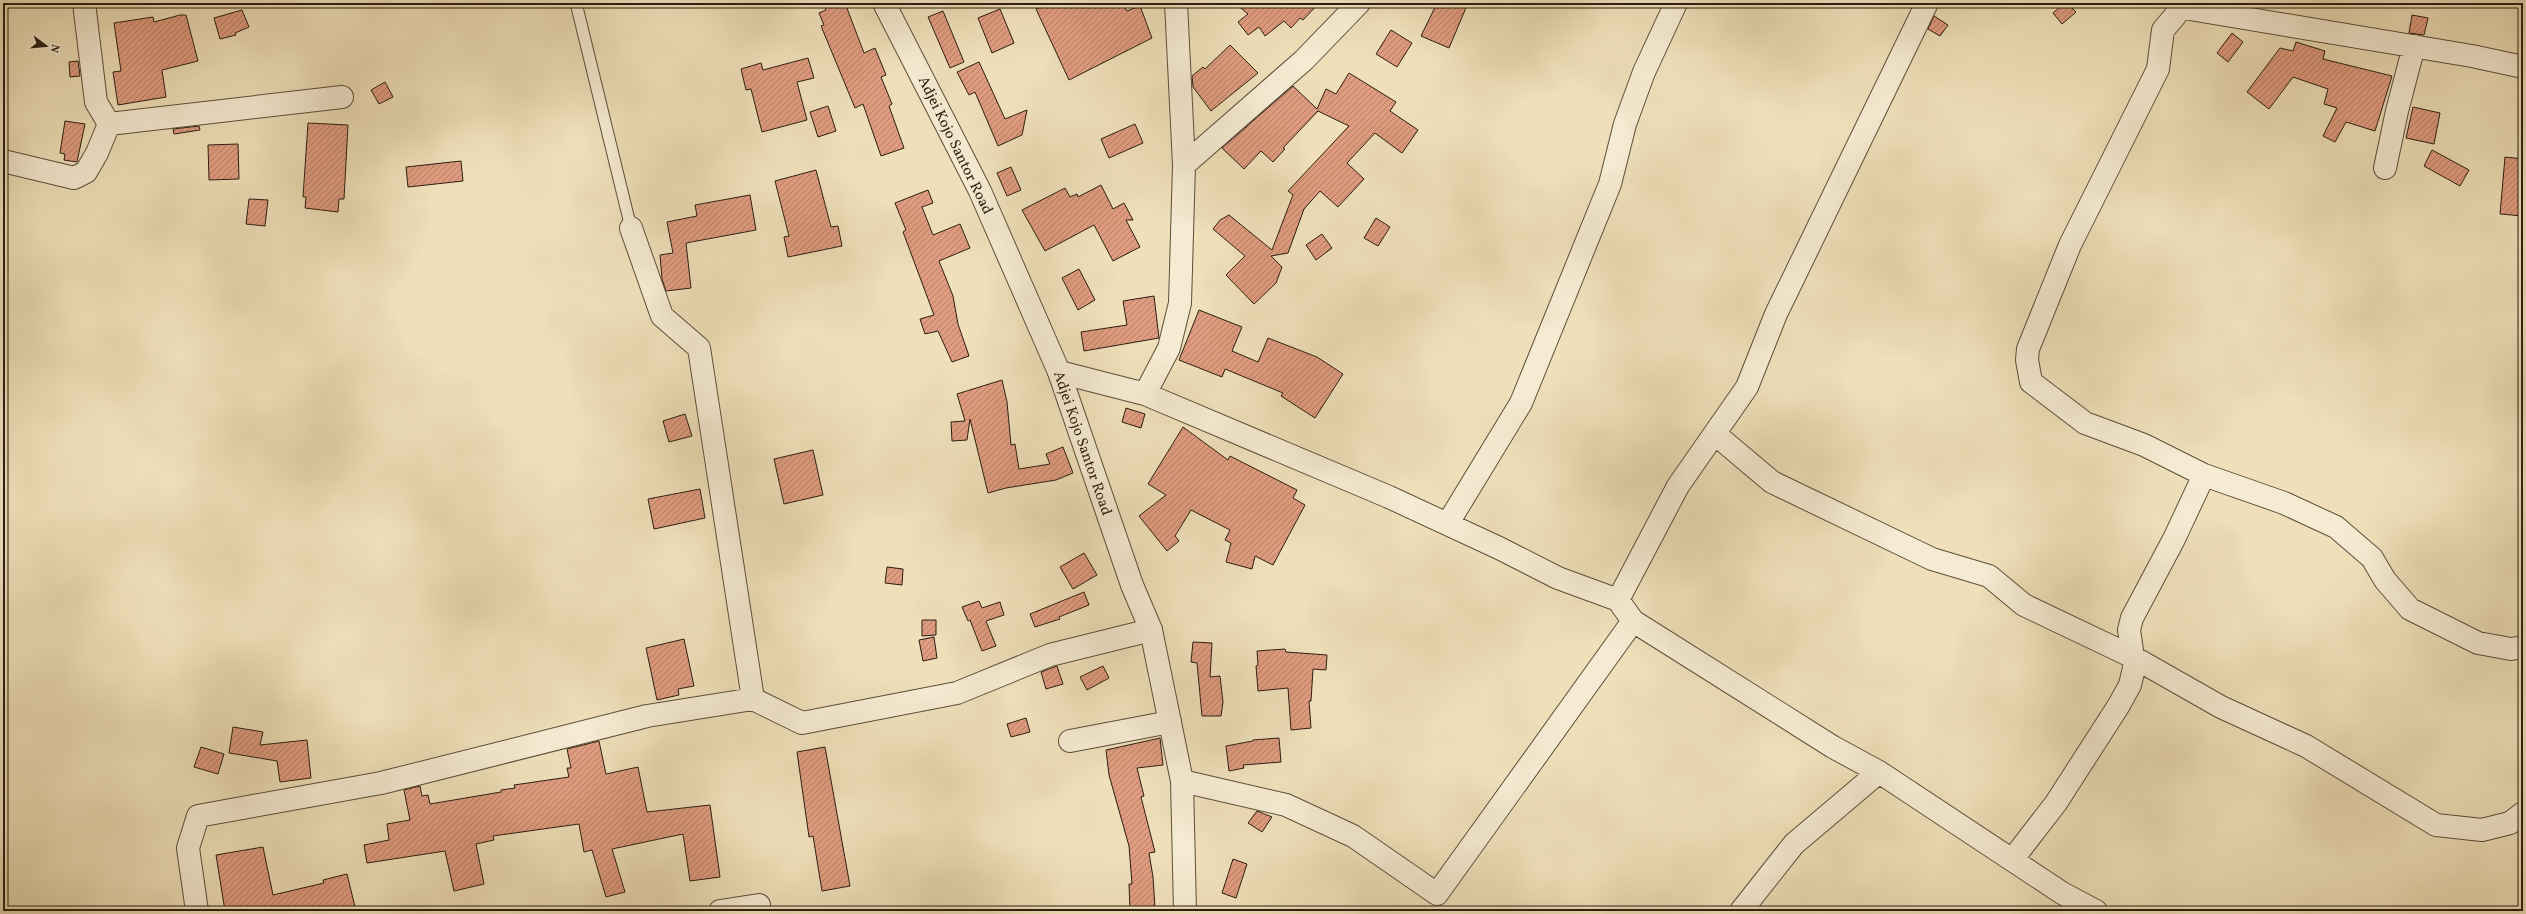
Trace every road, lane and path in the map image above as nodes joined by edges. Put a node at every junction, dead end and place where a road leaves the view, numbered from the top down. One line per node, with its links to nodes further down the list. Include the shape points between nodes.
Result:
1 (84, 3): 12 (street, via 96,102)
2 (576, 3): 16 (lane)
3 (884, 3): 17 (street, Adjei Kojo Santor Road, via 980,191)
4 (1176, 3): 14 (street)
5 (1359, 3): 14 (street, via 1304,60)
6 (1676, 3): 21 (street, via 1644,72 1625,124 1610,184 1524,396)
7 (1927, 3): 19 (street, via 1776,314 1747,387)
8 (2179, 5): 9 (street); 20 (street, via 2175,16 2163,30 2158,69 2070,245 2028,349 2027,360 2031,382 2085,423 2144,445)
9 (2414, 46): 10 (street); 15 (street)
10 (2523, 67)
11 (342, 97): 12 (street)
12 (109, 124): 13 (street, via 86,172 74,178)
13 (3, 161)
14 (1184, 165): 18 (street, via 1180,303 1169,348)
15 (2385, 168)
16 (631, 228): 27 (street, via 662,316 699,348)
17 (1059, 372): 18 (street); 24 (street, Adjei Kojo Santor Road, via 1132,585)
18 (1145, 394): 21 (street)
19 (1715, 434): 22 (street, via 1678,486); 26 (street, via 1772,482 1932,559 1989,576 2024,605)
20 (2204, 475): 25 (street, via 2284,503 2336,527 2372,558 2385,580 2410,609 2478,642 2511,649); 26 (street, via 2132,618 2129,630)
21 (1448, 524): 22 (street, via 1558,578)
22 (1618, 600): 23 (street)
23 (1633, 621): 30 (street, via 1833,747); 31 (street, via 1437,894 1353,836 1286,805)
24 (1151, 630): 27 (street, via 1050,655 957,693 802,723); 28 (street, Adjei Kojo Santor Road)
25 (2523, 647)
26 (2133, 657): 32 (street, via 2221,707 2306,746 2436,825 2482,830 2510,823); 33 (street, via 2134,668 2130,685 2119,705 2056,803)
27 (753, 699): 34 (street, via 648,716 381,783 198,816 188,848)
28 (1170, 722): 29 (street); 31 (street, Adjei Kojo Santor Road)
29 (1070, 740)
30 (1879, 772): 33 (street); 38 (street, via 1794,844)
31 (1182, 781): 37 (street, Adjei Kojo Santor Road)
32 (2523, 813)
33 (2012, 860): 39 (street)
34 (197, 911)
35 (720, 911): 36 (street, via 759,904)
36 (759, 911)
37 (1185, 911)
38 (1741, 911)
39 (2096, 911)

